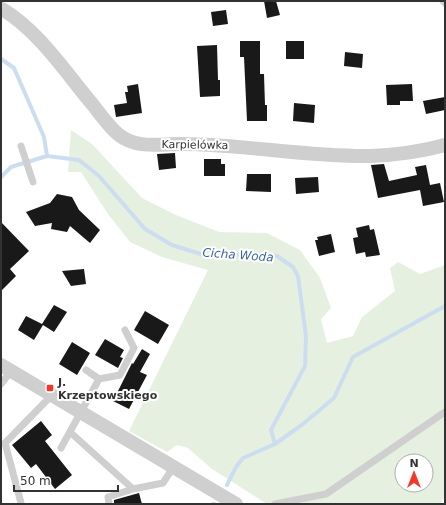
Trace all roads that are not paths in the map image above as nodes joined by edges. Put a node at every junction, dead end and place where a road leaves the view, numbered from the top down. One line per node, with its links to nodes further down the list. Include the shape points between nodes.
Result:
1 (443, 1): 2 (lane)
2 (445, 3)
3 (3, 7): 4 (street, Karpielówka, via 36,37 103,118 129,142 140,145 242,146 368,156 402,154)
4 (445, 145)
5 (23, 154): 6 (lane, via 21,146)
6 (33, 182)
7 (125, 330): 10 (lane, via 134,348 120,375)
8 (6, 368): 11 (lane); 12 (street)
9 (86, 370): 10 (lane)
10 (98, 379): 13 (lane)
11 (1, 384)
12 (52, 395): 13 (street); 19 (lane, via 6,443)
13 (81, 412): 15 (lane); 17 (street)
14 (445, 412): 22 (lane, via 326,494)
15 (70, 432): 16 (lane); 18 (lane)
16 (61, 448)
17 (174, 466): 18 (lane, via 163,483); 20 (street)
18 (133, 489): 21 (lane, via 108,497)
19 (21, 503)
20 (233, 503)
21 (110, 504)
22 (275, 504)

